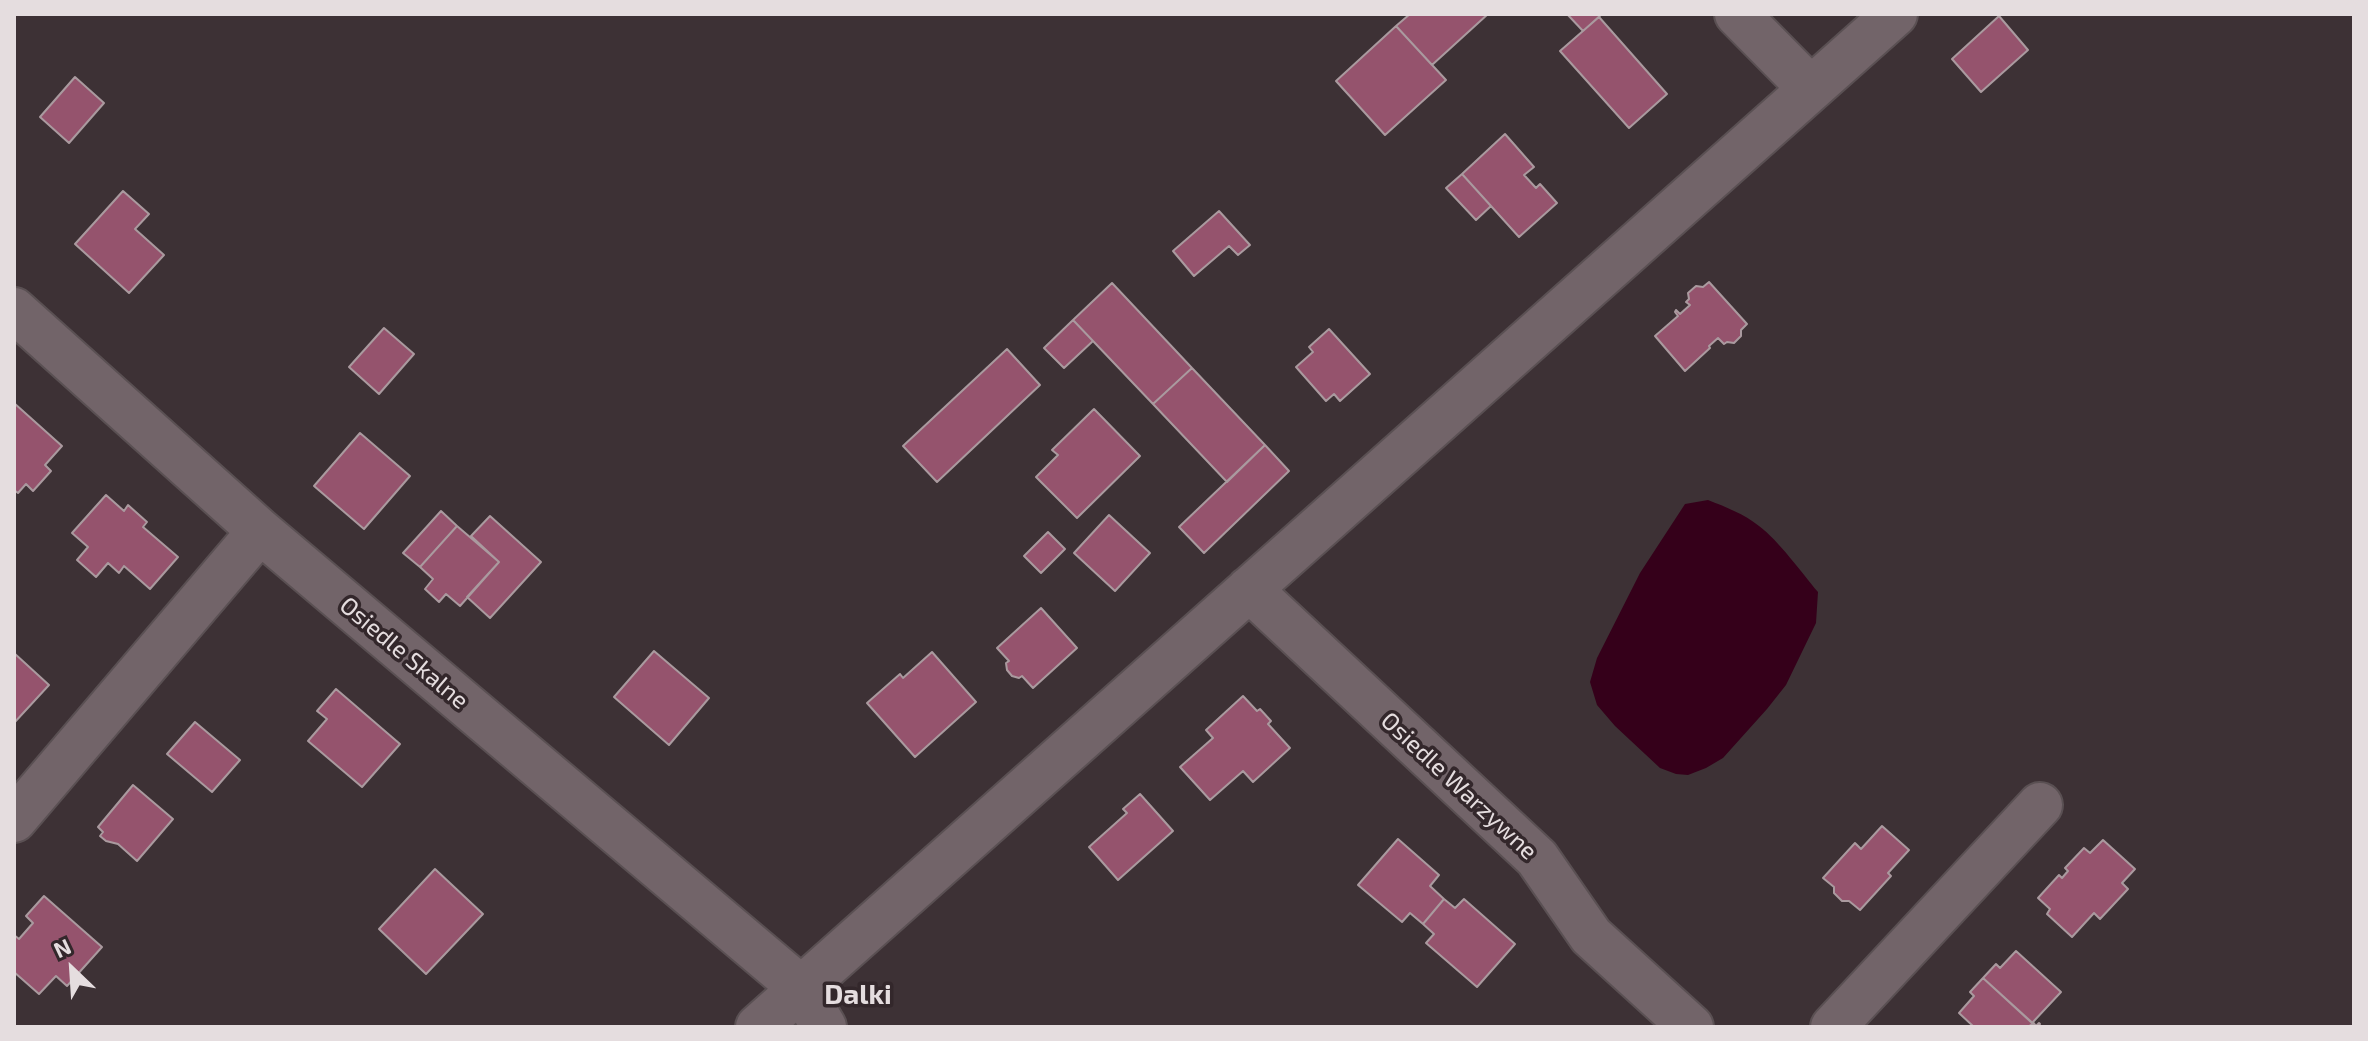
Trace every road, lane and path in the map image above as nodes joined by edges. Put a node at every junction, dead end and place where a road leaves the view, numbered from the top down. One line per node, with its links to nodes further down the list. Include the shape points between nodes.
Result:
1 (1737, 14): 3 (street)
2 (1895, 14): 3 (street)
3 (1811, 89): 6 (street)
4 (14, 310): 5 (street, Osiedle Skalne)
5 (260, 531): 8 (street); 9 (street, Osiedle Skalne)
6 (1249, 589): 9 (street); 12 (street, Osiedle Warzywne, via 1537,858 1591,936)
7 (2040, 805): 13 (street)
8 (14, 820)
9 (801, 988): 10 (street); 11 (street, Osiedle Skalne)
10 (758, 1027)
11 (824, 1027)
12 (1691, 1027)
13 (1833, 1027)

